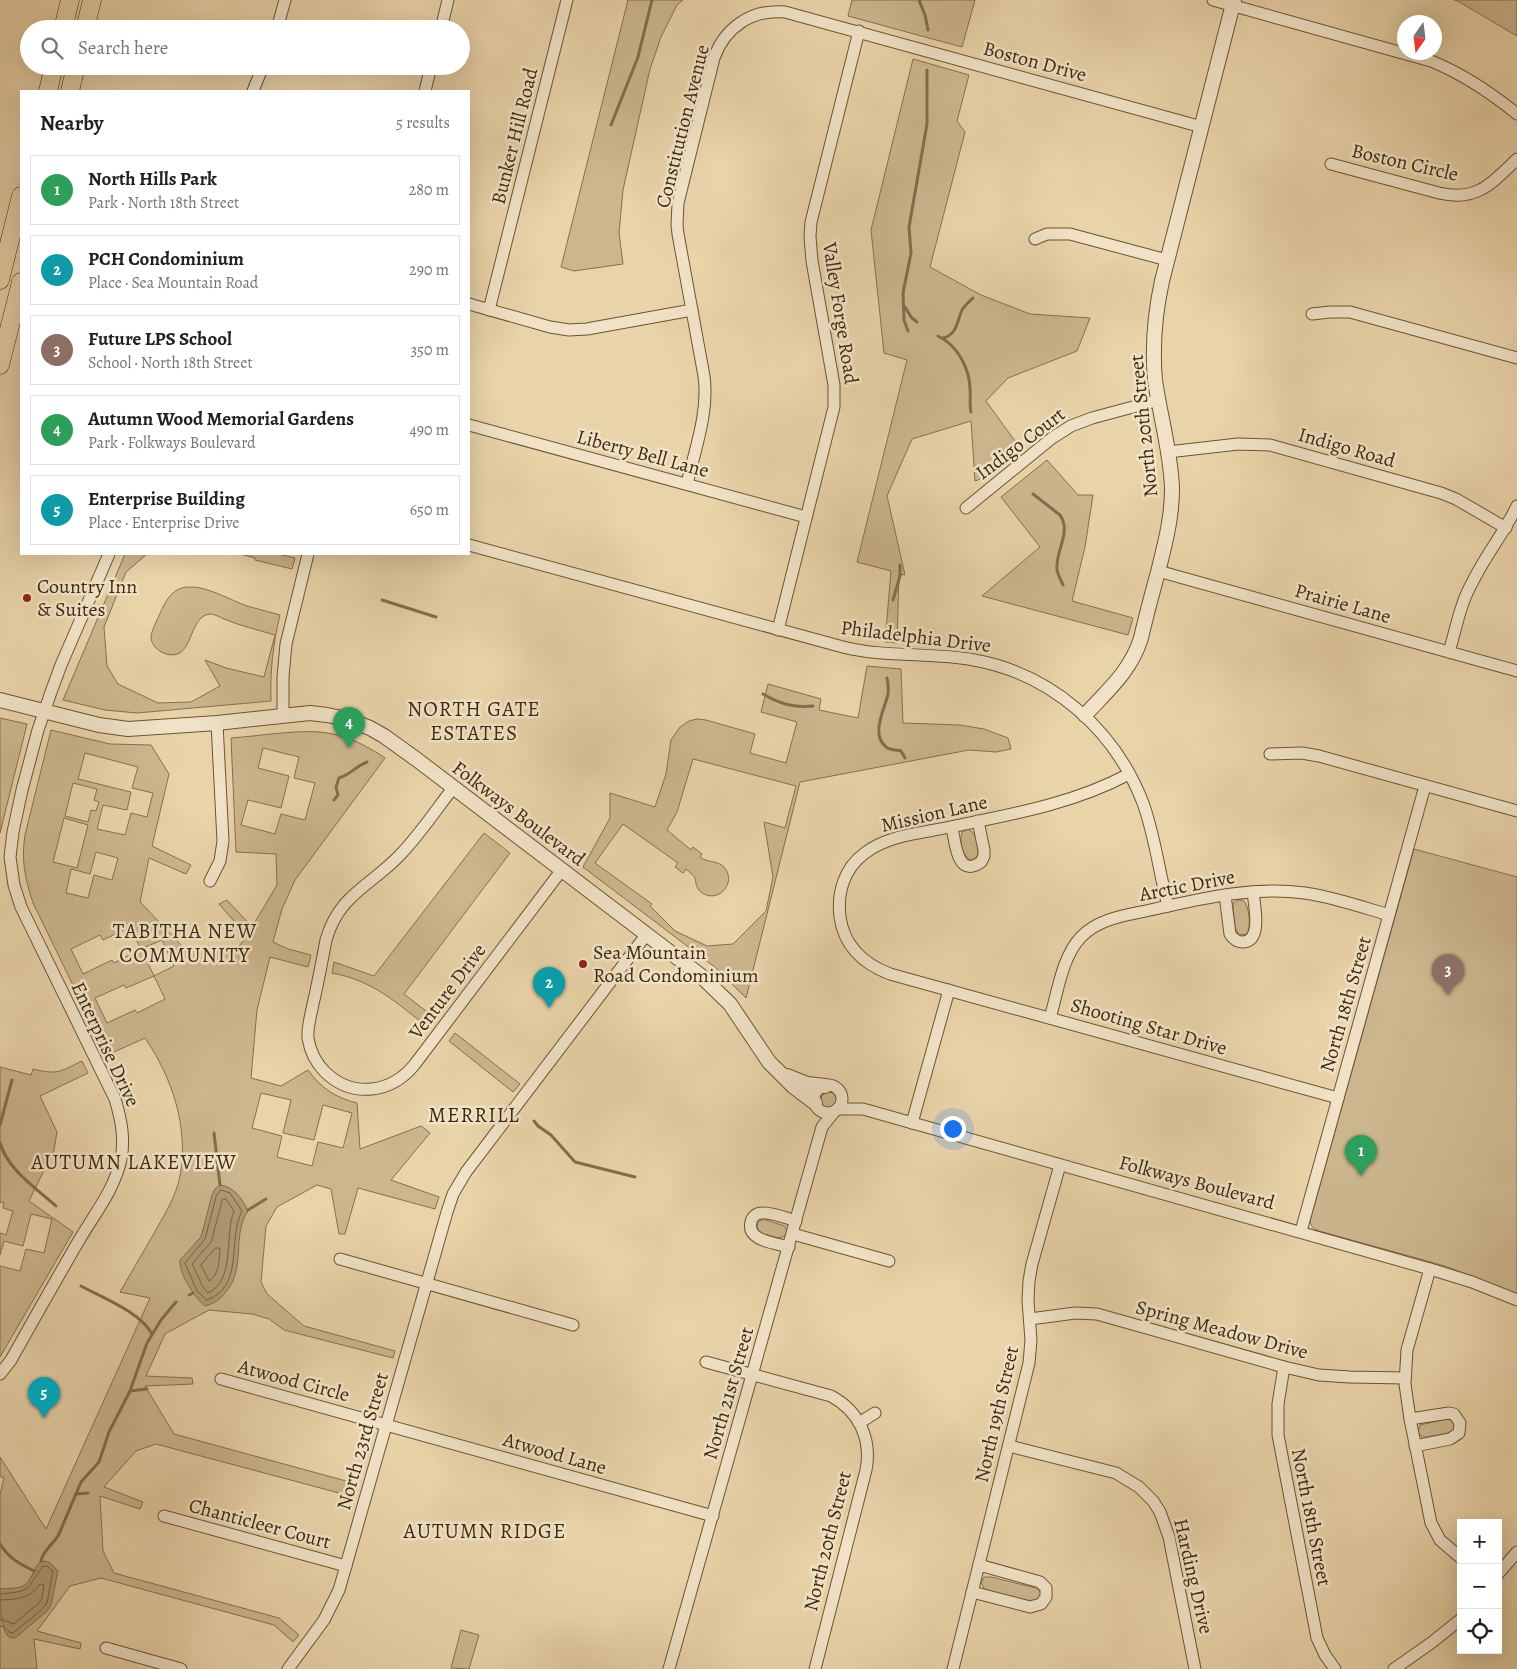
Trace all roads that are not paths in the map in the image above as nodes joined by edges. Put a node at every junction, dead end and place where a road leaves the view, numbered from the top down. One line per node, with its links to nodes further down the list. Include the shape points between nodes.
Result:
1 (70, 0): 8 (main road)
2 (92, 0): 9 (main road)
3 (285, 0): 10 (street)
4 (448, 0): 11 (street)
5 (567, 0): 31 (street, Bunker Hill Road)
6 (1213, 0): 7 (street)
7 (1233, 3): 21 (street, via 1431,61 1473,81); 22 (street, North 20th Street)
8 (65, 20)
9 (87, 20)
10 (279, 20)
11 (443, 20)
12 (859, 32): 22 (street, Boston Drive); 32 (street, Constitution Avenue, via 785,12 769,11 742,21 721,42 714,58 678,208 678,234); 42 (street, Valley Forge Road, via 811,227 812,261 835,395)
13 (52, 75): 17 (main road)
14 (74, 75): 18 (main road)
15 (259, 75): 19 (street)
16 (429, 75): 20 (street)
17 (48, 90)
18 (70, 90)
19 (253, 90)
20 (425, 90)
21 (1517, 114)
22 (1202, 127): 27 (street, North 20th Street)
23 (1517, 158): 24 (street, Boston Circle, via 1487,187 1456,196)
24 (1331, 164)
25 (20, 200): 28 (main road)
26 (1035, 239): 27 (street, via 1047,234 1070,234)
27 (1167, 260): 36 (street, North 20th Street, via 1154,327)
28 (0, 280)
29 (20, 286): 35 (main road)
30 (470, 304): 31 (street)
31 (489, 310): 32 (street, via 569,330)
32 (692, 310): 39 (street, Constitution Avenue, via 705,402)
33 (1312, 314): 34 (street, via 1350,312)
34 (1517, 358)
35 (0, 365)
36 (1158, 400): 38 (street, North 20th Street); 41 (street, Indigo Court, via 1071,426)
37 (470, 425): 39 (street, Liberty Bell Lane)
38 (1168, 452): 43 (street, Indigo Road, via 1238,444 1270,445 1441,493); 47 (street, North 20th Street, via 1171,506)
39 (686, 484): 42 (street, Liberty Bell Lane)
40 (1517, 506): 43 (street)
41 (966, 508)
42 (806, 517): 48 (street, Valley Forge Road)
43 (1506, 528): 49 (street, via 1465,596)
44 (470, 545): 48 (street, Philadelphia Drive)
45 (109, 555): 52 (street, Enterprise Drive)
46 (308, 555): 54 (street, via 286,644)
47 (1158, 571): 49 (street, Prairie Lane); 53 (street, North 20th Street, via 1132,661)
48 (778, 630): 53 (street, Philadelphia Drive, via 860,651 954,657 998,666 1044,686)
49 (1450, 652): 50 (street, Prairie Lane)
50 (1517, 671)
51 (0, 700): 52 (street, Folkways Boulevard)
52 (44, 711): 55 (street, Folkways Boulevard, via 128,729); 95 (street, Enterprise Drive, via 11,841 14,885 21,907 115,1099 123,1144 109,1193)
53 (1085, 715): 57 (street, Philadelphia Drive, via 1109,742)
54 (283, 716): 55 (street, Folkways Boulevard); 59 (street, Folkways Boulevard, via 318,714 365,725)
55 (217, 723): 64 (street, via 223,841 220,861)
56 (1270, 754): 58 (street, via 1319,756)
57 (1129, 774): 61 (street, Mission Lane, via 1068,800); 67 (street, Philadelphia Drive, via 1146,814)
58 (1425, 786): 60 (street); 68 (street, North 18th Street)
59 (453, 788): 63 (street, Folkways Boulevard); 63 (street, Venture Drive, via 407,848 348,899 330,926 308,1036 312,1052 326,1073 338,1082 358,1088 377,1088 397,1081 410,1070)
60 (1517, 811)
61 (978, 821): 62 (street, Mission Lane); 62 (street, via 984,853 981,862 973,866 964,865 959,859)
62 (952, 827): 70 (street, Mission Lane, via 886,841 864,853 845,878 840,902 844,934 862,959 890,974)
63 (561, 871): 69 (street, Folkways Boulevard)
64 (210, 881)
65 (1253, 892): 66 (street, Arctic Drive); 66 (street, via 1255,933 1243,942 1230,934); 68 (street, Arctic Drive, via 1305,893)
66 (1225, 895): 67 (street, Arctic Drive)
67 (1168, 906): 71 (street, Arctic Drive, via 1111,919 1081,937 1067,960)
68 (1389, 915): 75 (street, North 18th Street)
69 (646, 935): 72 (street, Folkways Boulevard, via 718,992); 89 (street, North 23rd Street, via 466,1172 453,1194)
70 (949, 990): 71 (street, Shooting Star Drive); 79 (street)
71 (1050, 1018): 75 (street, Shooting Star Drive)
72 (778, 1071): 73 (street, Folkways Boulevard, via 807,1084); 76 (street, Folkways Boulevard)
73 (825, 1086): 74 (street, via 835,1087); 76 (street, via 816,1092)
74 (840, 1092): 77 (street, Folkways Boulevard); 78 (street, via 842,1101)
75 (1338, 1098): 83 (street, North 18th Street)
76 (816, 1105): 78 (street, via 825,1112); 80 (street, North 21st Street)
77 (863, 1109): 78 (street, Folkways Boulevard); 79 (street, Folkways Boulevard)
78 (835, 1111): 80 (street, North 21st Street)
79 (912, 1123): 81 (street, Folkways Boulevard)
80 (822, 1126): 82 (street, North 21st Street)
81 (1060, 1165): 83 (street, Folkways Boulevard); 91 (street, North 19th Street, via 1031,1269 1028,1293)
82 (796, 1221): 84 (street, North 21st Street); 85 (street, via 763,1213 756,1215 751,1222 755,1236)
83 (1301, 1231): 88 (street, Folkways Boulevard)
84 (793, 1234): 85 (street, North 21st Street); 87 (street)
85 (789, 1247): 96 (street, North 21st Street)
86 (340, 1259): 89 (street)
87 (889, 1261)
88 (1430, 1269): 90 (street, Folkways Boulevard); 97 (street, via 1407,1350)
89 (427, 1284): 92 (street); 102 (street, North 23rd Street)
90 (1517, 1300)
91 (1030, 1319): 94 (street, Spring Meadow Drive, via 1076,1313 1097,1314); 103 (street, North 19th Street, via 1029,1363)
92 (573, 1325)
93 (706, 1362): 96 (street)
94 (1284, 1367): 97 (street, Spring Meadow Drive, via 1334,1377); 121 (street, North 18th Street, via 1277,1414 1280,1452 1317,1638)
95 (0, 1374)
96 (753, 1374): 101 (street, via 831,1396 847,1407); 106 (street, North 21st Street)
97 (1404, 1378): 100 (street)
98 (221, 1380): 102 (street, Atwood Circle)
99 (875, 1413): 101 (street)
100 (1410, 1418): 104 (street); 104 (street, via 1449,1413 1454,1414 1460,1423 1459,1433 1450,1440)
101 (859, 1422): 118 (street, North 20th Street, via 867,1444 867,1461)
102 (386, 1425): 106 (street, Atwood Lane); 110 (street, North 23rd Street)
103 (1009, 1446): 109 (street, North 19th Street); 120 (street, Harding Drive, via 1116,1473 1139,1487 1153,1501 1169,1537)
104 (1415, 1446): 108 (street, via 1431,1523 1440,1540)
105 (164, 1516): 110 (street, Chanticleer Court)
106 (713, 1516): 117 (street, North 21st Street)
107 (1517, 1552): 111 (street)
108 (1457, 1555)
109 (979, 1565): 112 (street, North 19th Street); 112 (street, via 1040,1582 1045,1586 1046,1597 1041,1604 1030,1607)
110 (346, 1566): 116 (street, North 23rd Street, via 328,1613)
111 (1502, 1569)
112 (972, 1592): 119 (street, North 19th Street)
113 (1457, 1621): 122 (street)
114 (106, 1648): 115 (street)
115 (181, 1669)
116 (288, 1669)
117 (670, 1669)
118 (815, 1669)
119 (953, 1669)
120 (1194, 1669)
121 (1335, 1669)
122 (1394, 1669)

